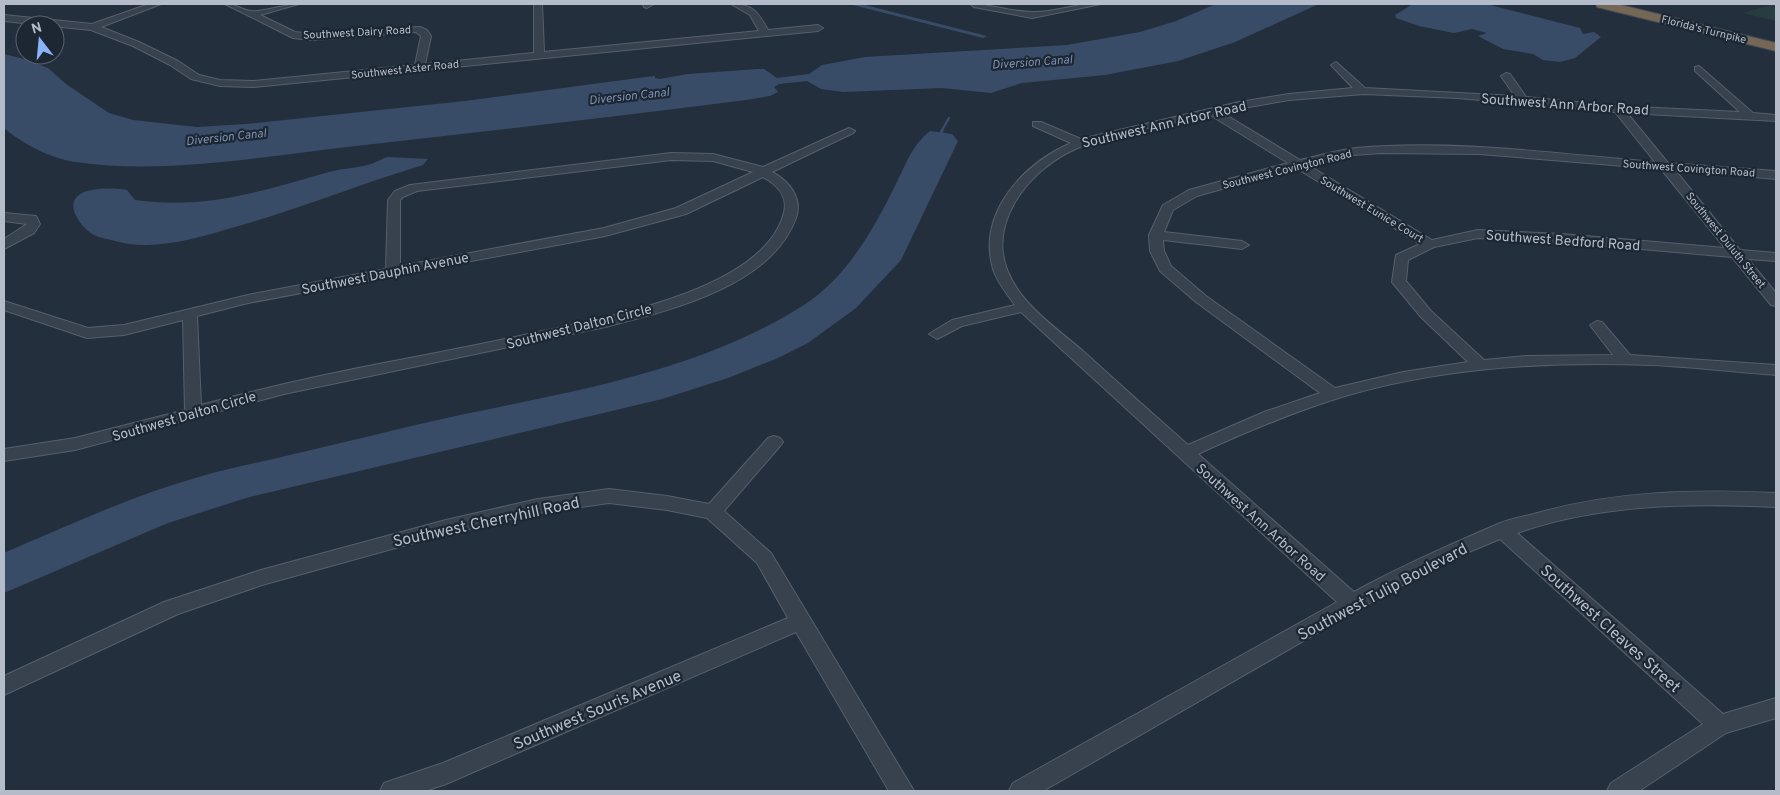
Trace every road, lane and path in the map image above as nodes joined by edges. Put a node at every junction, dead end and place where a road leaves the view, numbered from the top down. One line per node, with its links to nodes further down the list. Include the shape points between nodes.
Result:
1 (157, 4): 12 (street)
2 (229, 4): 10 (street, Southwest Dairy Road)
3 (295, 4): 10 (street)
4 (538, 4): 17 (street)
5 (735, 4): 14 (street, via 754,13)
6 (974, 4): 7 (street, via 1032,15)
7 (1097, 4)
8 (1602, 4): 16 (highway, Florida's Turnpike)
9 (1623, 4): 15 (highway, Florida's Turnpike)
10 (254, 14): 19 (street, Southwest Dairy Road, via 294,35 312,37 417,29 426,36)
11 (4, 18): 12 (street, Southwest Aster Road)
12 (93, 28): 19 (street, Southwest Aster Road, via 136,44 195,76 220,83 253,84)
13 (818, 28): 14 (street, Southwest Aster Road)
14 (765, 33): 17 (street, Southwest Aster Road)
15 (1776, 42)
16 (1776, 47)
17 (539, 55): 19 (street, Southwest Aster Road)
18 (1336, 66): 22 (street)
19 (419, 68)
20 (1699, 69): 26 (street)
21 (1506, 76): 23 (street)
22 (1362, 91): 23 (street, Southwest Ann Arbor Road); 25 (street, Southwest Ann Arbor Road, via 1288,97)
23 (1523, 101): 24 (street, Southwest Ann Arbor Road)
24 (1618, 109): 26 (street, Southwest Ann Arbor Road); 32 (street, Southwest Duluth Street)
25 (1211, 111): 30 (street, Southwest Ann Arbor Road); 31 (street, Southwest Eunice Court)
26 (1750, 116): 27 (street, Southwest Ann Arbor Road)
27 (1776, 118)
28 (1037, 124): 30 (street)
29 (849, 131): 33 (street, Southwest Dauphin Avenue)
30 (1080, 143): 46 (street, Southwest Ann Arbor Road, via 1044,161 1006,203 996,248 1000,269)
31 (1297, 164): 32 (street, Southwest Covington Road, via 1353,152 1422,149); 37 (street, Southwest Covington Road, via 1193,193 1167,208); 38 (street, Southwest Eunice Court)
32 (1666, 166): 34 (street, Southwest Covington Road); 41 (street, Southwest Duluth Street)
33 (763, 171): 35 (street, Southwest Dalton Circle, via 719,158 672,156 414,188); 43 (street, Southwest Dauphin Avenue, via 681,211 605,232); 54 (street, Southwest Dalton Circle, via 781,185 791,201 787,230 758,261 716,286 624,318 283,389)
34 (1776, 175)
35 (396, 197): 43 (street)
36 (4, 217): 39 (street, via 30,219 34,224)
37 (1156, 235): 40 (street); 53 (street, via 1157,251 1165,268 1201,299)
38 (1430, 244): 41 (street, Southwest Bedford Road, via 1478,234); 51 (street, Southwest Bedford Road, via 1401,258 1399,282 1426,314)
39 (4, 245)
40 (1242, 245)
41 (1735, 254): 42 (street, Southwest Bedford Road); 44 (street, Southwest Duluth Street)
42 (1776, 257)
43 (393, 271): 47 (street, Southwest Dauphin Avenue, via 248,299)
44 (1776, 302)
45 (4, 305): 47 (street, Southwest Dauphin Avenue, via 87,333 124,330)
46 (1024, 307): 49 (street, via 957,322); 56 (street, Southwest Ann Arbor Road)
47 (190, 314): 54 (street)
48 (1597, 325): 50 (street)
49 (937, 334)
50 (1625, 359): 51 (street); 52 (street)
51 (1479, 364): 53 (street, via 1391,380)
52 (1776, 370)
53 (1333, 395): 56 (street, via 1283,411)
54 (193, 412): 57 (street, Southwest Dalton Circle, via 77,445)
55 (774, 442): 59 (street)
56 (1185, 453): 61 (street, Southwest Ann Arbor Road)
57 (4, 455)
58 (1776, 500): 60 (street, Southwest Tulip Boulevard, via 1729,497 1611,504 1549,516)
59 (714, 512): 62 (street, via 764,558); 63 (street, Southwest Cherryhill Road, via 609,496 538,506 446,527 261,578 170,608)
60 (1502, 530): 61 (street, Southwest Tulip Boulevard, via 1450,552); 65 (street, Southwest Cleaves Street)
61 (1352, 603): 68 (street, Southwest Tulip Boulevard)
62 (799, 622): 66 (street, Southwest Souris Avenue, via 446,773); 67 (street)
63 (4, 686)
64 (1776, 708): 65 (street)
65 (1720, 725): 69 (street)
66 (392, 791)
67 (902, 791)
68 (1021, 791)
69 (1619, 791)

